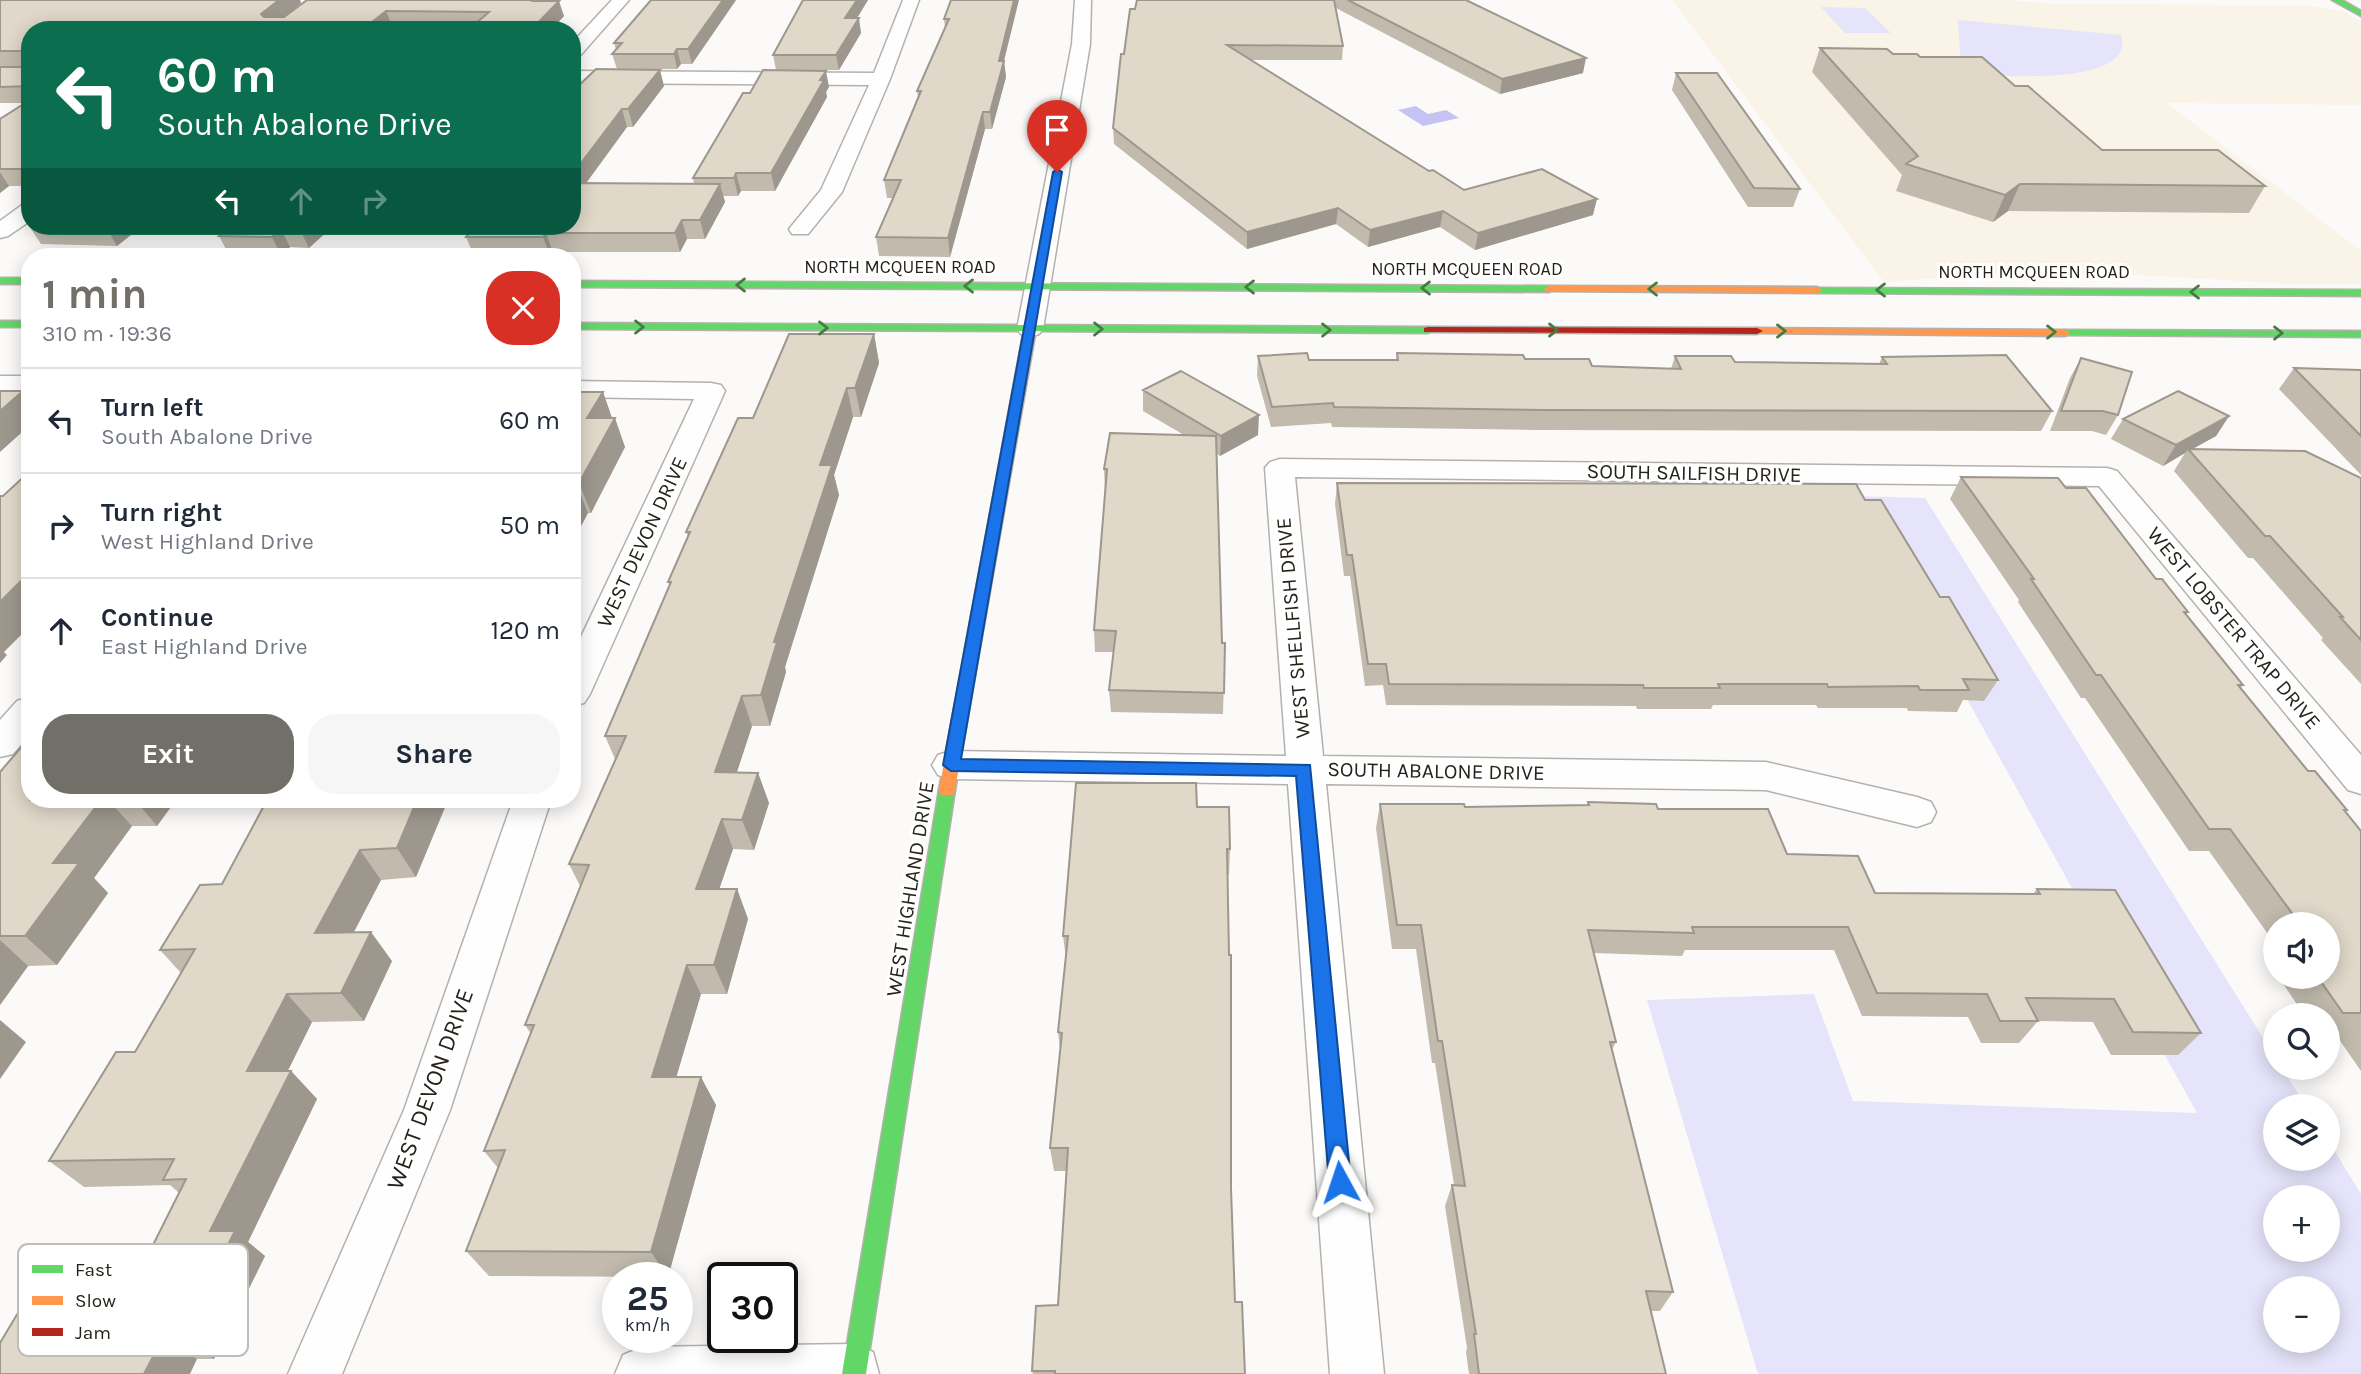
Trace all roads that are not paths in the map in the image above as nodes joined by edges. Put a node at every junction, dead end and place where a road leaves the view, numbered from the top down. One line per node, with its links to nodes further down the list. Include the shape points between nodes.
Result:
1 (621, 0): 6 (street)
2 (911, 0): 8 (street)
3 (1083, 0): 15 (street, via 1080,44)
4 (2336, 0): 5 (main road)
5 (2361, 14)
6 (581, 44)
7 (581, 77): 8 (street)
8 (881, 79): 10 (street, via 831,192)
9 (21, 216): 11 (street)
10 (800, 229)
11 (0, 231)
12 (0, 281): 13 (main road)
13 (21, 281)
14 (581, 284): 15 (main road, NORTH MCQUEEN ROAD, one-way to 14)
15 (1037, 286): 16 (main road, NORTH MCQUEEN ROAD, one-way to 15); 21 (street)
16 (1949, 291): 17 (main road, NORTH MCQUEEN ROAD, one-way to 16); 22 (main road)
17 (2361, 293)
18 (0, 324): 19 (main road)
19 (21, 324)
20 (581, 326): 21 (main road, one-way to 21)
21 (1030, 329): 22 (main road, one-way to 22); 32 (main road, WEST HIGHLAND DRIVE)
22 (1983, 332): 23 (main road, one-way to 23)
23 (2361, 334)
24 (0, 384): 25 (street)
25 (21, 384)
26 (581, 389): 29 (street, WEST DEVON DRIVE, via 711,391)
27 (1280, 468): 28 (street, SOUTH SAILFISH DRIVE); 33 (street, WEST SHELLFISH DRIVE)
28 (2108, 477): 34 (street, WEST LOBSTER TRAP DRIVE)
29 (581, 674)
30 (21, 720): 31 (street)
31 (0, 744)
32 (951, 765): 33 (street, SOUTH ABALONE DRIVE); 37 (main road, WEST HIGHLAND DRIVE)
33 (1304, 770): 36 (street, SOUTH ABALONE DRIVE, via 1766,776); 40 (street, WEST SHELLFISH DRIVE)
34 (2361, 780)
35 (529, 808): 38 (street, WEST DEVON DRIVE, via 427,1110)
36 (1917, 812)
37 (854, 1373): 39 (street)
38 (315, 1374)
39 (642, 1374)
40 (1357, 1374)

